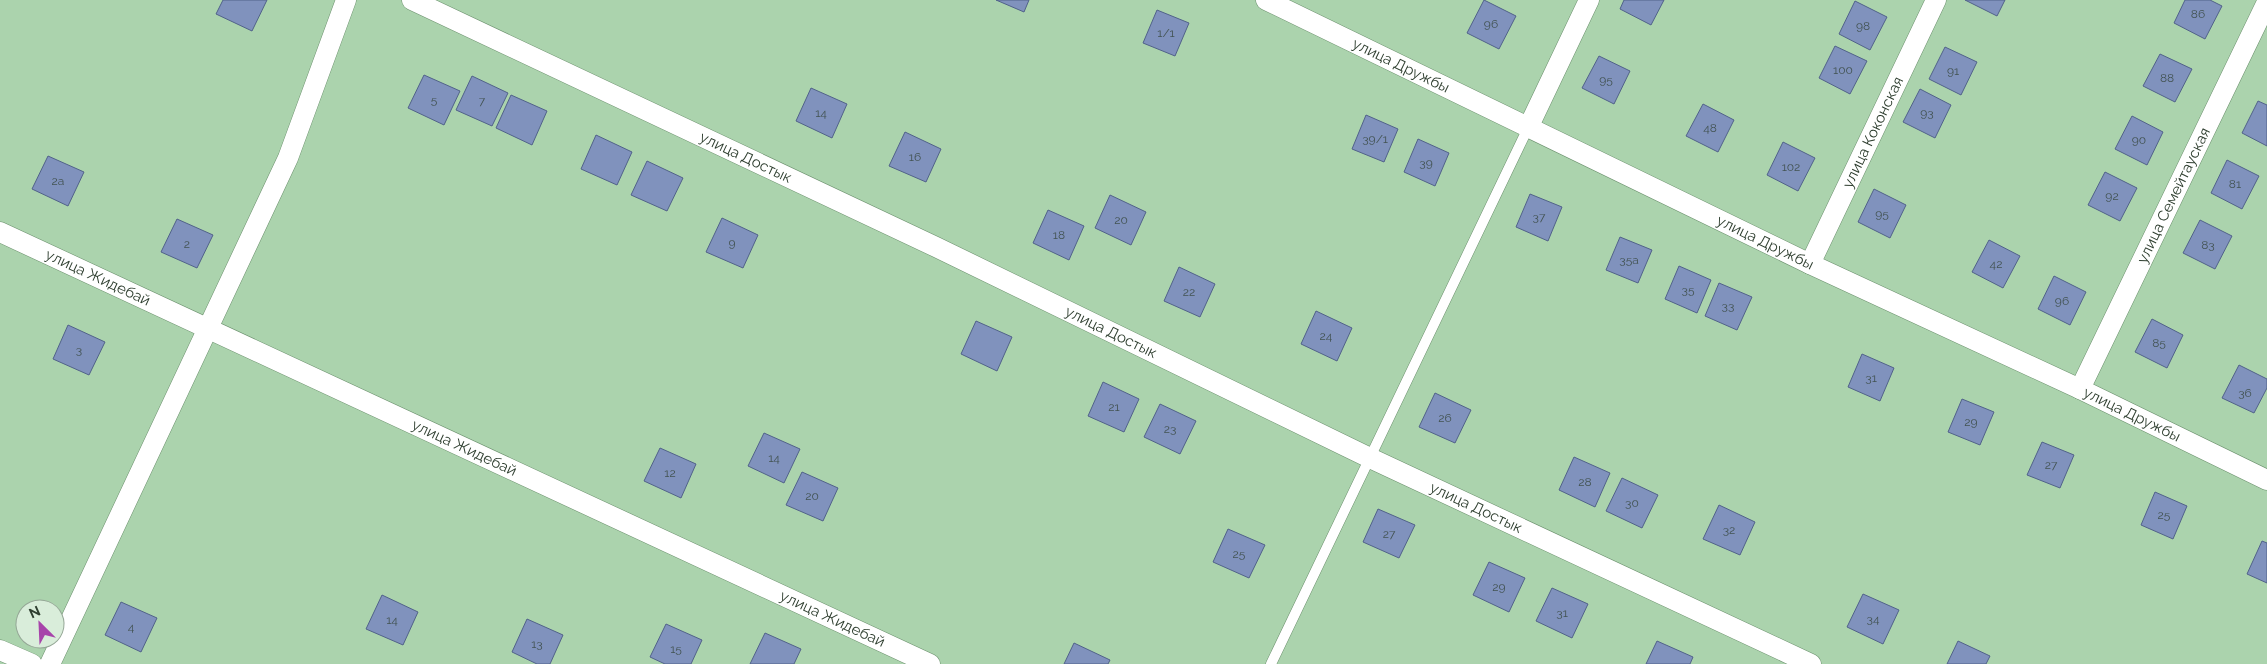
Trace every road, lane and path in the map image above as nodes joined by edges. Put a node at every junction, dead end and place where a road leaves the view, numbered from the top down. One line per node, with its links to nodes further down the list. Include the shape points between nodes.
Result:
1 (346, 0): 10 (street, via 288,158)
2 (412, 0): 12 (street, улица Достык, via 936,247)
3 (1266, 0): 7 (street, улица Дружбы)
4 (1589, 0): 7 (street)
5 (1936, 0): 9 (street, улица Коконская)
6 (2267, 2): 11 (street, улица Семейтауская)
7 (1528, 128): 9 (street, улица Дружбы); 12 (lane)
8 (0, 232): 10 (street, улица Жидебай)
9 (1810, 264): 11 (street, улица Дружбы)
10 (206, 328): 16 (street); 17 (street, улица Жидебай)
11 (2080, 389): 13 (street, улица Дружбы)
12 (1370, 458): 18 (lane); 19 (street, улица Достык)
13 (2267, 480)
14 (0, 650): 15 (street)
15 (32, 664)
16 (50, 664)
17 (930, 664)
18 (1271, 664)
19 (1811, 664)

